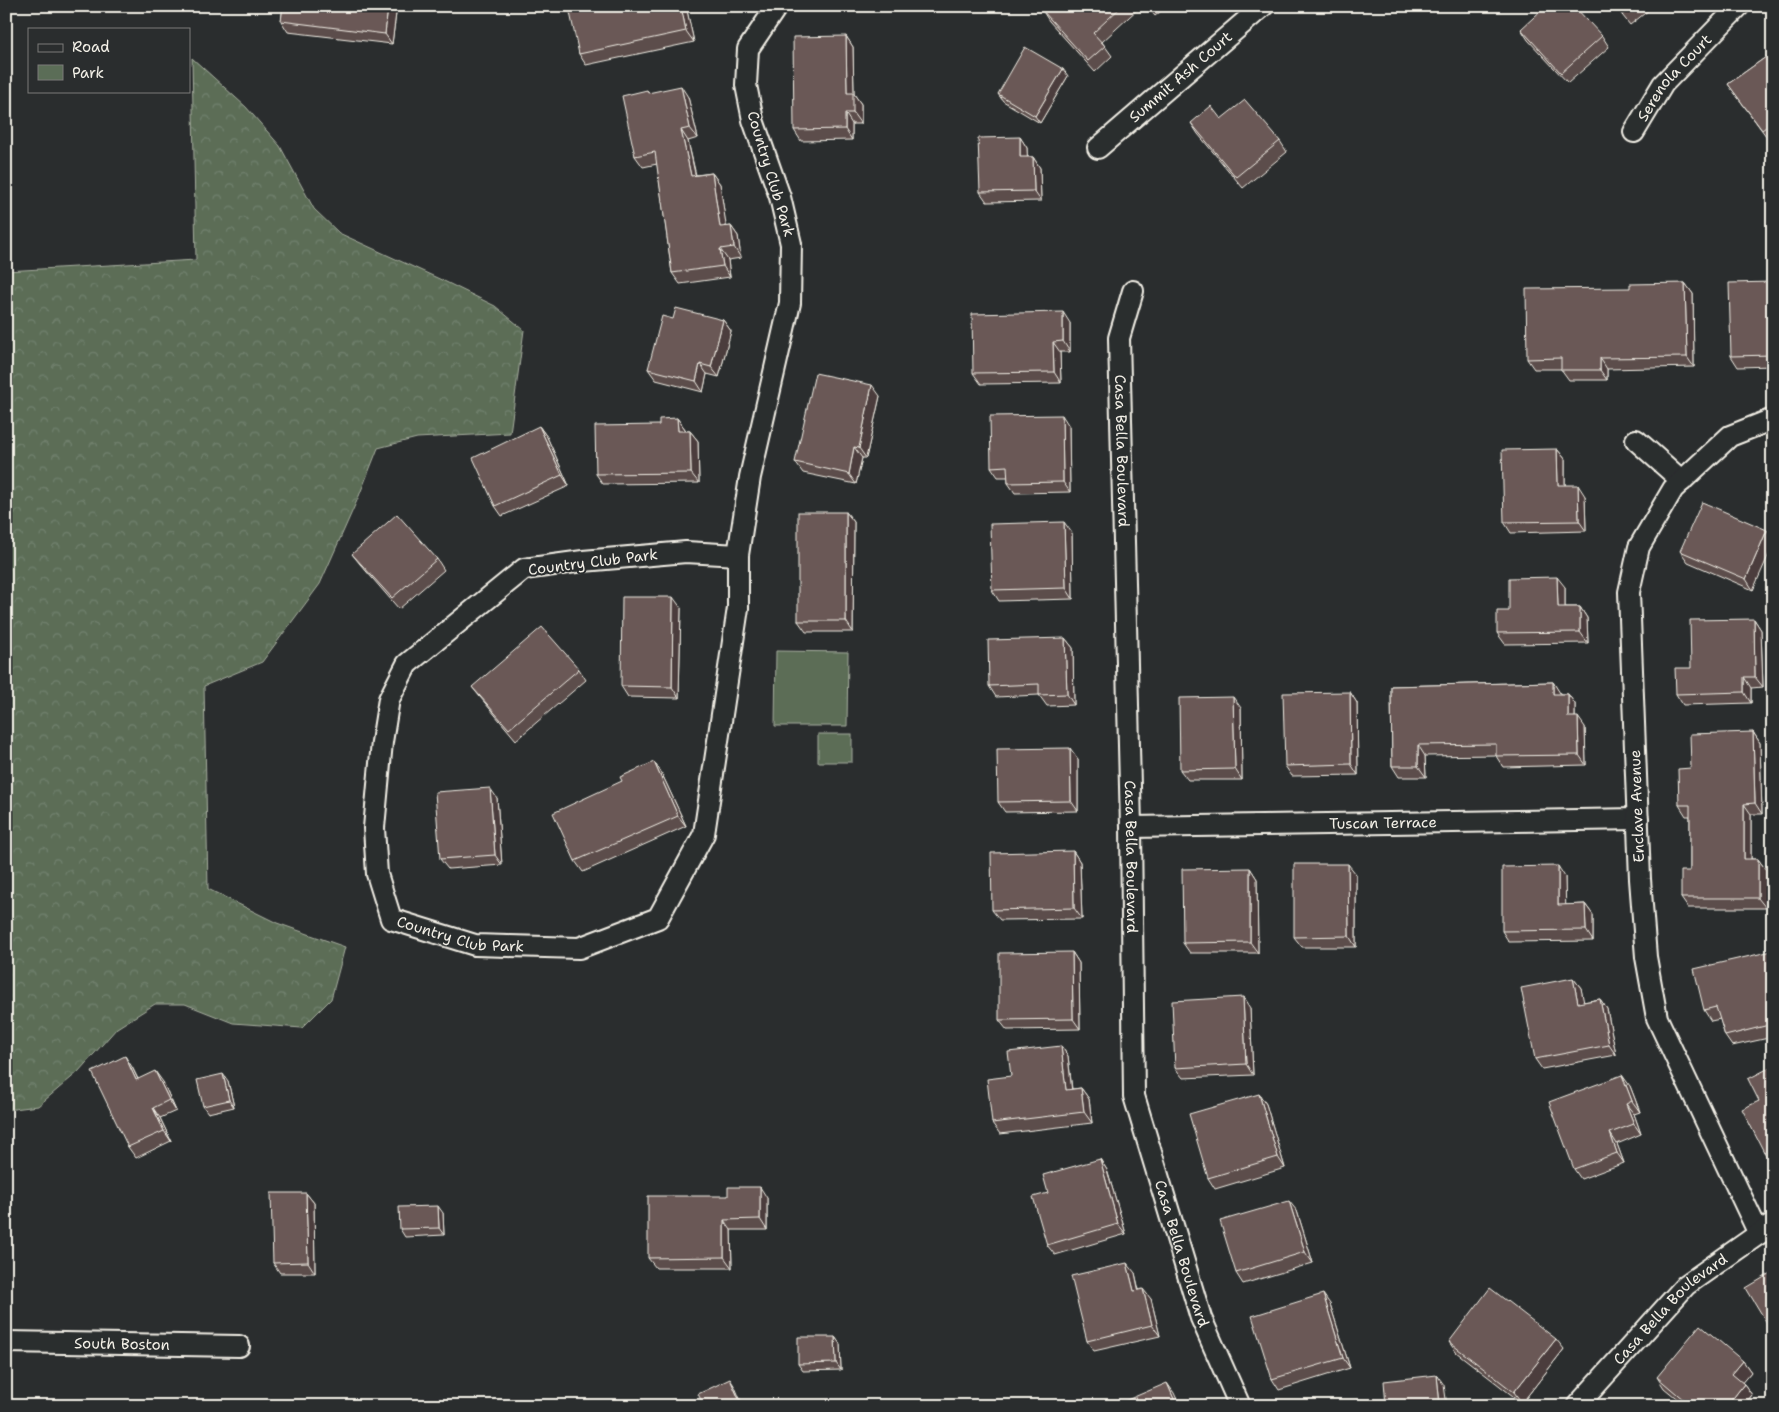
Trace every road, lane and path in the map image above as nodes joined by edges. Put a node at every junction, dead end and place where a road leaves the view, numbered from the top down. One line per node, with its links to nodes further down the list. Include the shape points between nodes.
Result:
1 (777, 6): 10 (street, Country Club Park, via 748,48 746,84 753,120 780,197 792,244 790,303 750,477)
2 (1263, 6): 5 (street, Summit Ash Court)
3 (1739, 6): 4 (street, Serenola Court, via 1662,84)
4 (1634, 132)
5 (1098, 148)
6 (1133, 291): 12 (street, Casa Bella Boulevard, via 1120,338)
7 (1773, 419): 9 (street, Enclave Avenue, via 1730,436)
8 (1636, 440): 9 (street)
9 (1682, 481): 11 (street, Enclave Avenue, via 1673,490 1639,547 1628,592)
10 (738, 555): 10 (street, Country Club Park, via 738,608 704,834 658,918 580,948 475,945 391,919 377,874 374,828 389,699 406,664 524,569 686,552)
11 (1638, 819): 12 (street, Tuscan Terrace); 13 (street, Enclave Avenue, via 1646,957 1657,1018)
12 (1131, 827): 16 (street, Casa Bella Boulevard, via 1134,1096 1201,1318)
13 (1766, 1229): 17 (street, Casa Bella Boulevard, via 1686,1285)
14 (6, 1342): 15 (street, South Boston)
15 (239, 1346)
16 (1240, 1406)
17 (1577, 1406)

